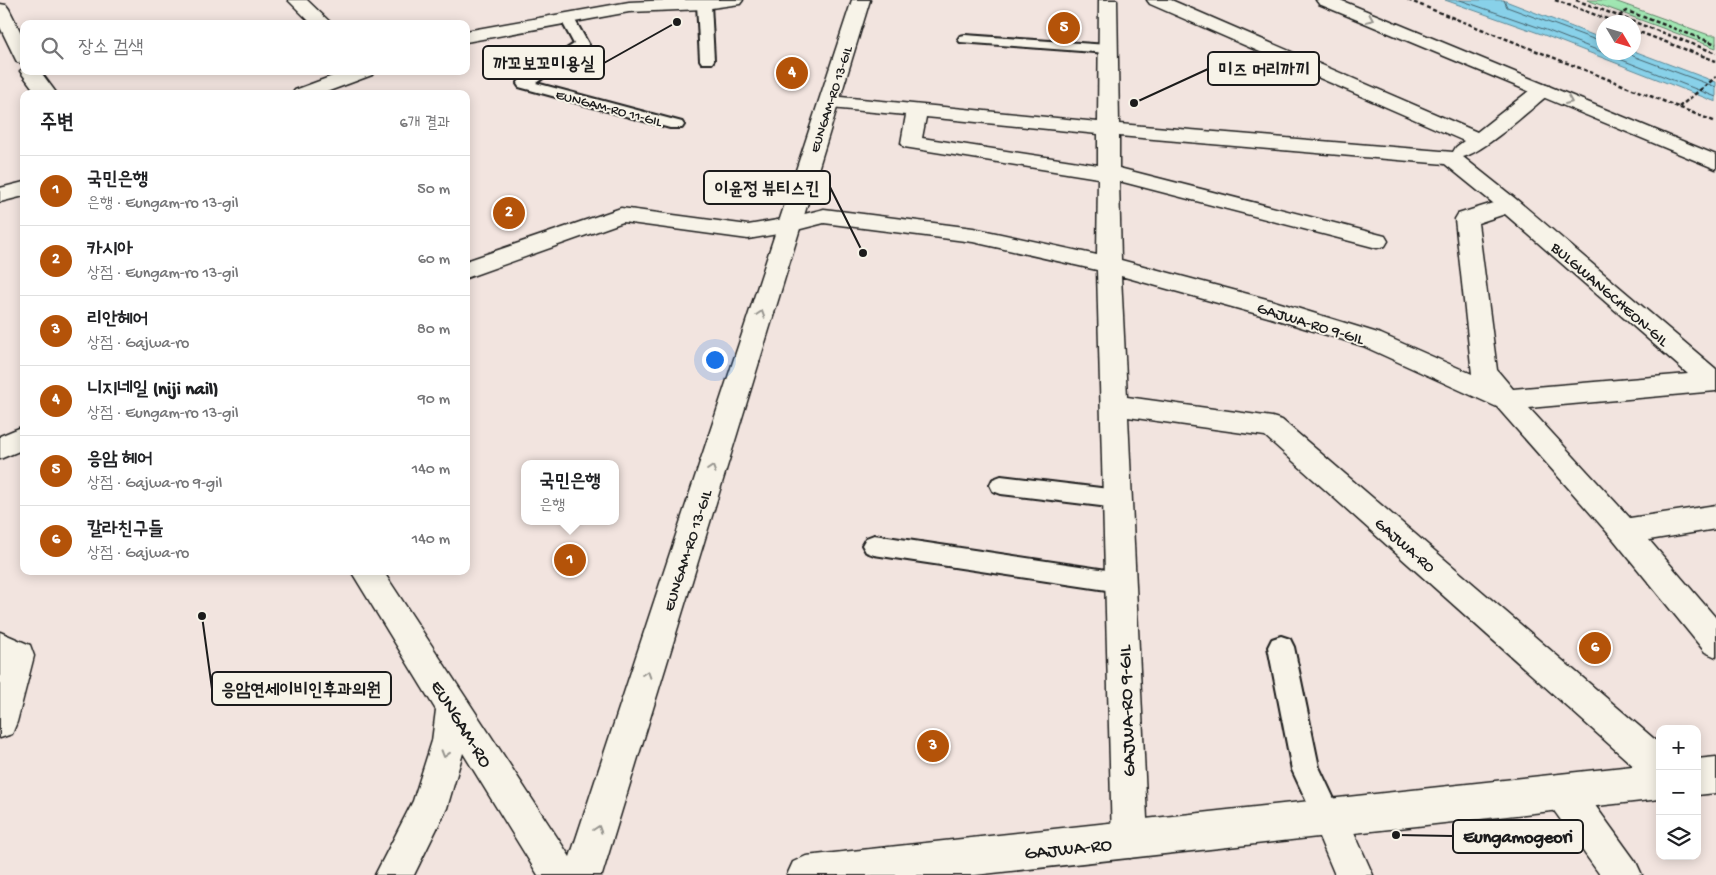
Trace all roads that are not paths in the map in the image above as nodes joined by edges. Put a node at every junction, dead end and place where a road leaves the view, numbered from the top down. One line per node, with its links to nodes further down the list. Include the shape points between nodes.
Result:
1 (297, 0): 11 (street)
2 (734, 0): 8 (street)
3 (860, 0): 22 (street, EUNGAM-RO 13-GIL)
4 (1108, 0): 14 (street, GAJWA-RO 9-GIL)
5 (1156, 0): 26 (street)
6 (1325, 0): 21 (street, one-way to 21)
7 (663, 3): 8 (street); 10 (street)
8 (704, 4): 16 (lane)
9 (0, 10): 15 (street)
10 (567, 18): 12 (street); 24 (lane, EUNGAM-RO 11-GIL, via 582,45 524,84)
11 (318, 20)
12 (470, 36)
13 (965, 39): 14 (lane)
14 (1108, 49): 25 (street, GAJWA-RO 9-GIL)
15 (20, 50)
16 (707, 60)
17 (33, 75): 19 (street)
18 (354, 75): 20 (street)
19 (44, 90)
20 (313, 90)
21 (1542, 90): 26 (street); 28 (street, one-way to 28)
22 (830, 102): 23 (street); 33 (street, EUNGAM-RO 13-GIL)
23 (917, 110): 25 (street); 29 (street, via 912,143)
24 (676, 125)
25 (1108, 129): 27 (street); 29 (street, GAJWA-RO 9-GIL)
26 (1479, 140): 27 (street)
27 (1451, 158): 32 (street, BULGWANGCHEON-GIL)
28 (1716, 163)
29 (1108, 174): 34 (street, via 1127,176); 35 (street, GAJWA-RO 9-GIL)
30 (20, 190): 31 (street)
31 (0, 195)
32 (1510, 206): 37 (street, BULGWANGCHEON-GIL); 38 (street, via 1466,219 1484,372)
33 (789, 225): 35 (street, GAJWA-RO 9-GIL, via 824,216 973,235); 36 (street, via 748,232 621,215); 64 (street, EUNGAM-RO 13-GIL, one-way to 33)
34 (1377, 241)
35 (1109, 265): 38 (street, GAJWA-RO 9-GIL, via 1372,340); 39 (street, GAJWA-RO 9-GIL)
36 (470, 269)
37 (1714, 381): 38 (street, BULGWANGCHEON-GIL)
38 (1506, 400): 45 (street)
39 (1114, 405): 43 (street, GAJWA-RO 9-GIL); 54 (street, GAJWA-RO, via 1272,427)
40 (20, 439): 41 (street)
41 (0, 448)
42 (1001, 485): 43 (lane)
43 (1117, 499): 48 (street, GAJWA-RO 9-GIL)
44 (1716, 517): 45 (street)
45 (1624, 531): 49 (street)
46 (874, 545): 48 (lane)
47 (369, 575): 52 (street, EUNGAM-RO)
48 (1120, 582): 60 (street, GAJWA-RO 9-GIL)
49 (1716, 642)
50 (1281, 646): 59 (lane, via 1306,770)
51 (0, 647): 53 (street, via 18,656)
52 (453, 706): 62 (street, one-way to 62, via 449,741 429,808); 63 (street, EUNGAM-RO)
53 (0, 722)
54 (1656, 763)
55 (1716, 775): 56 (street)
56 (1701, 777)
57 (1656, 782): 58 (street, GAJWA-RO)
58 (1563, 792): 59 (street, GAJWA-RO); 67 (street)
59 (1330, 818): 60 (street, GAJWA-RO); 66 (street)
60 (1130, 840): 61 (street, GAJWA-RO)
61 (907, 869): 65 (street, GAJWA-RO)
62 (394, 875)
63 (560, 875)
64 (583, 875)
65 (806, 875)
66 (1354, 875)
67 (1623, 875)

